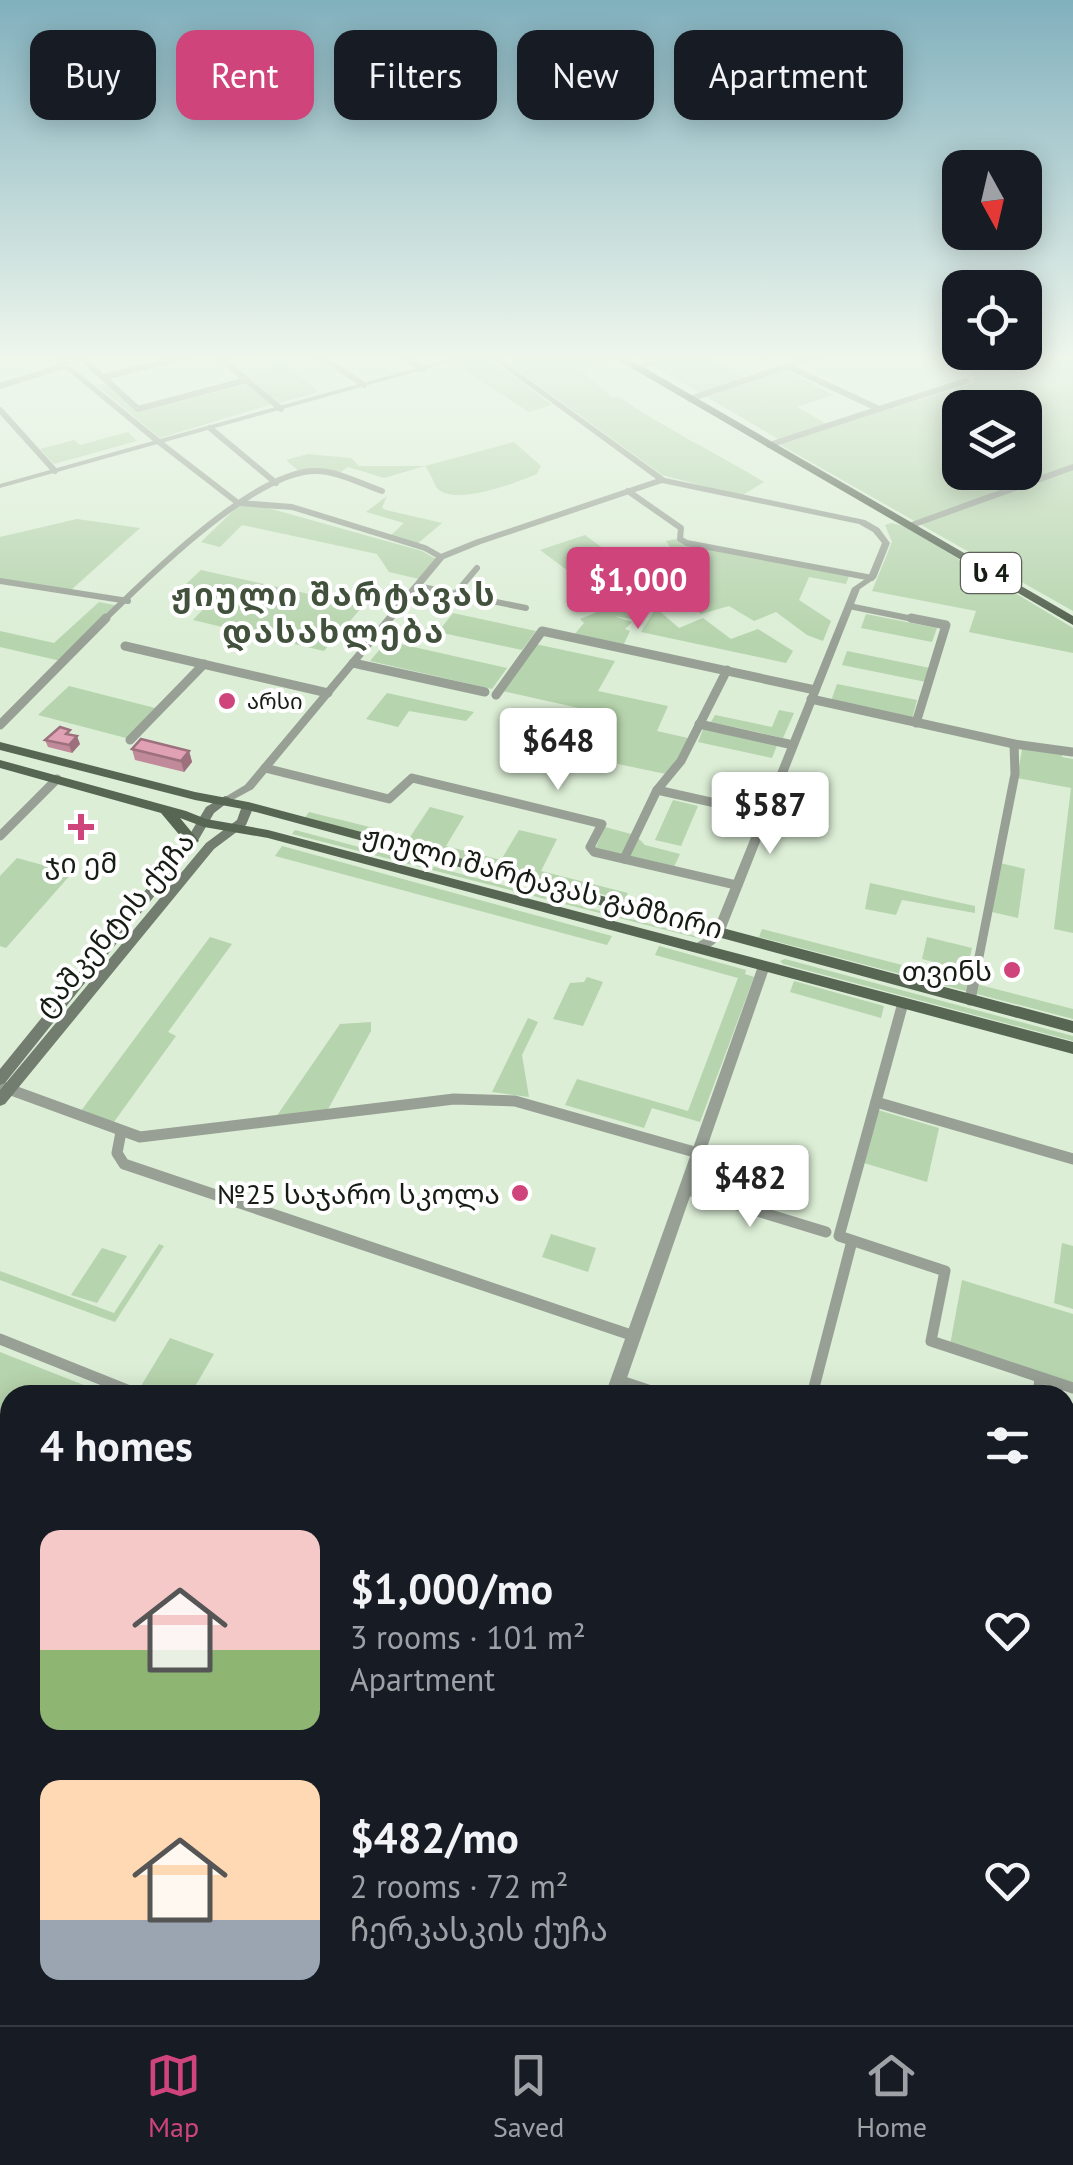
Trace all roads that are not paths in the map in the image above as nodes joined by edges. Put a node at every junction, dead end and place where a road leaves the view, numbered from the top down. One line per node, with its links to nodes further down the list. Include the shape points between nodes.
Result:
1 (37, 450): 8 (street)
2 (129, 450): 8 (street)
3 (170, 450): 14 (street)
4 (237, 450): 10 (street)
5 (622, 450): 9 (street)
6 (778, 450): 15 (highway, ს 4)
7 (1073, 466): 15 (street)
8 (55, 471): 11 (street)
9 (662, 480): 13 (street); 18 (street, via 862,522 886,543)
10 (276, 483): 12 (street, via 313,470); 14 (street)
11 (0, 486)
12 (382, 491)
13 (628, 491): 16 (street); 18 (street, via 681,528 680,540 687,543)
14 (238, 502): 16 (street, via 292,507); 22 (street)
15 (908, 526): 25 (highway, ს 4)
16 (442, 558): 20 (street)
17 (477, 568): 21 (street)
18 (872, 578): 23 (street, via 856,588)
19 (0, 582): 22 (street)
20 (417, 586): 21 (street); 27 (street)
21 (455, 594): 24 (street)
22 (128, 601): 36 (street)
23 (848, 606): 32 (street); 34 (street, via 946,625)
24 (526, 608)
25 (1073, 621)
26 (125, 646): 28 (street)
27 (354, 663): 30 (street); 31 (street)
28 (204, 664): 31 (street); 37 (street)
29 (727, 670): 32 (street); 33 (street, via 542,630); 35 (street)
30 (484, 692)
31 (328, 693): 43 (street)
32 (813, 694): 34 (street); 39 (street)
33 (496, 695)
34 (916, 723): 38 (street)
35 (700, 724): 39 (street); 46 (street)
36 (0, 725)
37 (130, 740)
38 (1014, 744): 41 (street); 62 (street, via 1015,774)
39 (793, 745): 50 (street)
40 (0, 746): 47 (main road, ჟიული შარტავას გამზირი)
41 (1072, 752)
42 (0, 764): 44 (main road, ჟიული შარტავას გამზირი)
43 (266, 768): 45 (street); 55 (street, via 388,799 412,778 602,824 591,850)
44 (57, 779): 49 (main road, ჟიული შარტავას გამზირი); 53 (street)
45 (249, 787): 47 (street); 48 (street)
46 (657, 790): 50 (street); 55 (street)
47 (225, 800): 48 (main road, ჟიული შარტავას გამზირი); 51 (main road)
48 (248, 806): 52 (main road, ტაშკენტის ქუჩა); 57 (main road, ჟიული შარტავას გამზირი)
49 (164, 809): 51 (main road, ჟიული შარტავას გამზირი); 54 (main road)
50 (765, 814): 56 (street)
51 (204, 823): 52 (main road, ჟიული შარტავას გამზირი); 54 (main road, ტაშკენტის ქუჩა)
52 (231, 830): 59 (main road, ჟიული შარტავას გამზირი, via 268,834); 66 (main road, ტაშკენტის ქუჩა, via 210,846)
53 (0, 836)
54 (192, 841): 66 (main road, ტაშკენტის ქუჩა)
55 (624, 859): 56 (street)
56 (736, 886): 57 (street)
57 (718, 933): 58 (main road, ჟიული შარტავას გამზირი); 59 (street); 60 (street)
58 (770, 947): 61 (street); 62 (main road, ჟიული შარტავას გამზირი)
59 (698, 948): 60 (main road, ჟიული შარტავას გამზირი)
60 (726, 956): 61 (main road, ჟიული შარტავას გამზირი)
61 (764, 966): 63 (main road, ჟიული შარტავას გამზირი); 69 (street)
62 (970, 1000): 64 (main road, ჟიული შარტავას გამზირი)
63 (903, 1003): 65 (main road, ჟიული შარტავას გამზირი); 67 (street)
64 (1073, 1027)
65 (1073, 1048)
66 (2, 1089): 68 (street)
67 (876, 1102): 70 (street); 73 (street, via 839,1236)
68 (122, 1132): 69 (street, via 140,1136 454,1100 516,1101); 74 (street, via 117,1154 124,1164)
69 (698, 1153): 71 (street)
70 (1073, 1159)
71 (685, 1188): 72 (street); 74 (street)
72 (826, 1232)
73 (852, 1241): 76 (street, via 945,1271 931,1341); 79 (street)
74 (634, 1336): 78 (street)
75 (0, 1339): 77 (street)
76 (1040, 1378): 80 (street); 81 (street)
77 (115, 1385)
78 (616, 1385)
79 (815, 1385)
80 (1039, 1385)
81 (1063, 1385)

